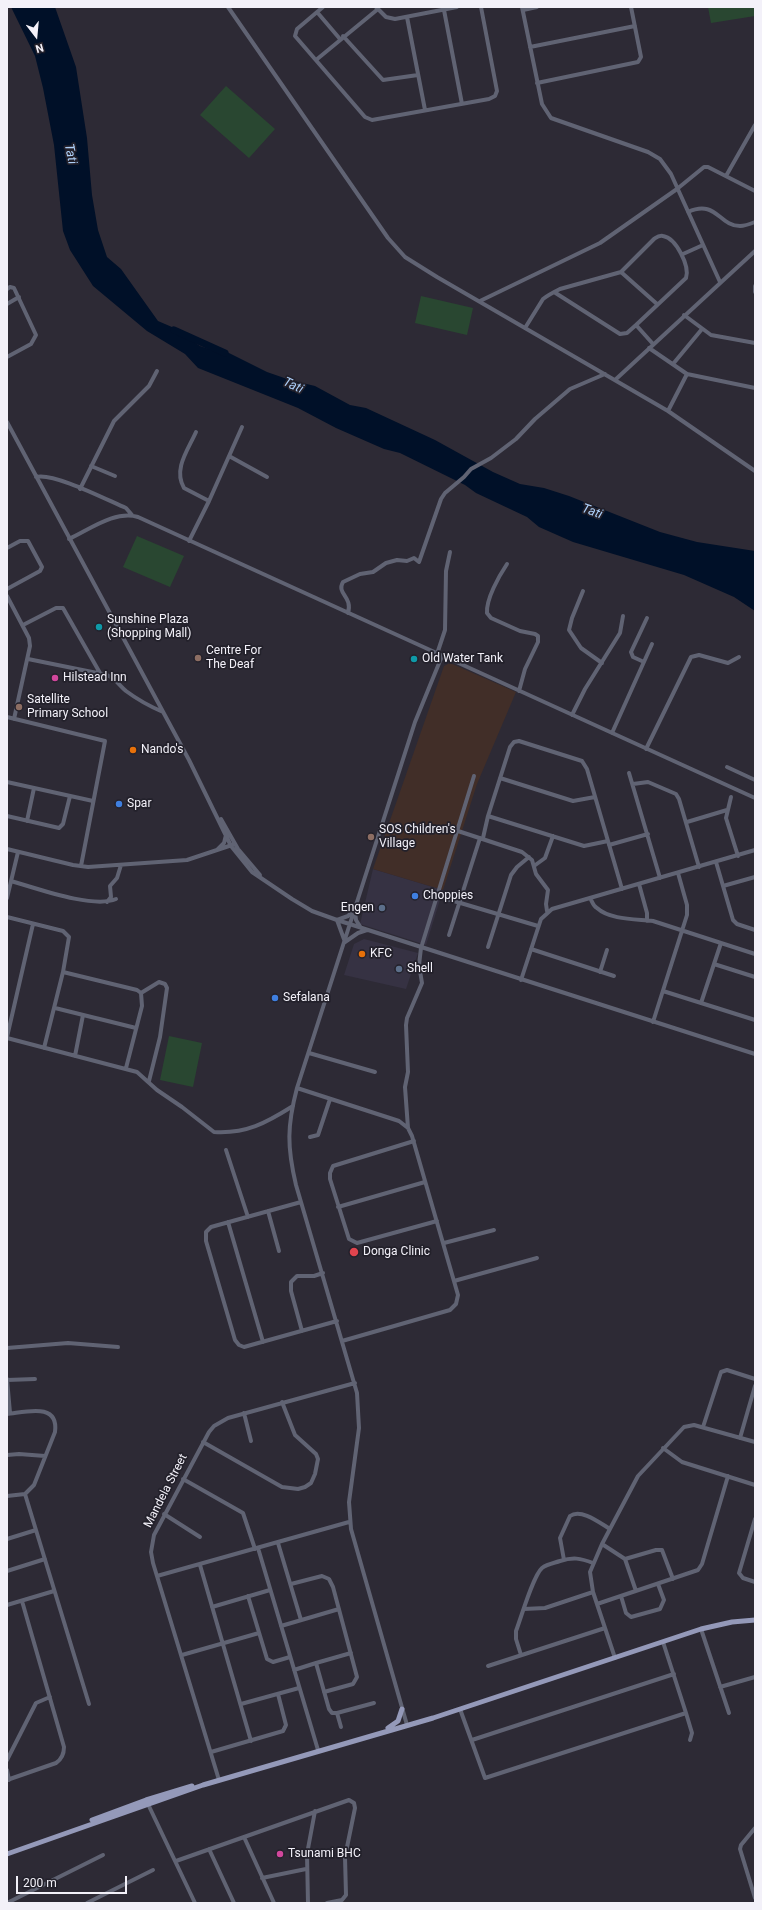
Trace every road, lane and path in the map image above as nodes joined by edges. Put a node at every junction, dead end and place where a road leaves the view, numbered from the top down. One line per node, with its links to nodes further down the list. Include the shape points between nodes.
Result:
1 (228, 7): 36 (street, via 393,244 405,257)
2 (323, 7): 10 (street)
3 (457, 7): 9 (street)
4 (482, 7): 18 (street, via 497,91 495,96 489,99)
5 (537, 7): 8 (street)
6 (631, 7): 12 (street)
7 (377, 8): 11 (street, via 390,18); 13 (street)
8 (523, 8): 14 (street)
9 (444, 10): 11 (street); 18 (street)
10 (317, 12): 13 (street); 15 (street, via 297,29 295,34)
11 (407, 17): 16 (street)
12 (635, 26): 14 (street); 17 (street, via 641,57 638,62)
13 (341, 38): 15 (street); 16 (street, via 383,80)
14 (530, 47): 17 (street)
15 (316, 60): 19 (street, via 370,120)
16 (418, 75): 19 (street)
17 (537, 83): 22 (street, via 543,108 551,118 648,152 666,166)
18 (462, 104): 19 (street)
19 (424, 110)
20 (755, 125): 21 (street)
21 (726, 176): 22 (street, via 704,167); 23 (street)
22 (677, 189): 24 (street); 36 (street, via 600,243)
23 (755, 191)
24 (688, 212): 25 (street, via 704,208 735,226); 26 (street)
25 (755, 222)
26 (703, 245): 28 (street); 30 (street)
27 (755, 252): 30 (street)
28 (683, 254): 29 (street, via 668,238 659,236); 38 (street, via 686,278)
29 (621, 272): 33 (street); 38 (street)
30 (720, 282): 39 (street)
31 (755, 286): 34 (street)
32 (7, 289): 35 (street, via 12,287)
33 (554, 292): 40 (street, via 620,334 627,333); 41 (street, via 543,299)
34 (755, 292)
35 (19, 296): 37 (street); 46 (street, via 35,330 35,338 31,344)
36 (480, 301): 41 (street)
37 (7, 304)
38 (657, 304): 40 (street)
39 (684, 315): 42 (street); 44 (street)
40 (636, 325): 44 (street)
41 (525, 328): 49 (street)
42 (702, 329): 43 (street, via 718,338); 47 (street)
43 (755, 343)
44 (653, 344): 45 (street)
45 (649, 348): 47 (street); 51 (street)
46 (7, 356)
47 (673, 364): 50 (street)
48 (157, 370): 58 (street, via 148,386 114,420)
49 (605, 374): 51 (street); 74 (street, via 570,389 516,439 471,469 445,493 419,562 414,558 396,560 373,572 360,574 343,582 343,594 350,604)
50 (687, 374): 52 (street); 53 (street)
51 (614, 380): 53 (street)
52 (755, 388)
53 (668, 411): 59 (street)
54 (7, 422): 60 (street)
55 (242, 427): 57 (street)
56 (196, 432): 64 (street, via 179,468 179,476 184,488)
57 (229, 456): 62 (street); 64 (street)
58 (92, 466): 61 (street); 63 (street)
59 (755, 471)
60 (36, 476): 63 (street, via 47,476); 66 (street)
61 (115, 476)
62 (267, 477)
63 (80, 489): 65 (street, via 126,508)
64 (209, 501): 67 (street)
65 (132, 515): 66 (street, via 112,519); 67 (street)
66 (69, 539): 87 (street)
67 (189, 541): 74 (street)
68 (7, 548): 71 (street, via 20,541 28,541 42,567 40,571)
69 (450, 552): 79 (street, via 446,571 445,630)
70 (507, 564): 86 (street, via 495,587 487,613 491,618 538,636 538,642 521,679)
71 (7, 589)
72 (583, 591): 84 (street, via 569,630 581,648)
73 (7, 596): 77 (street)
74 (348, 613): 79 (street)
75 (623, 616): 84 (street, via 620,633)
76 (647, 618): 83 (street, via 631,652 633,657)
77 (23, 626): 82 (street, via 30,643); 85 (street, via 56,608 63,608)
78 (652, 644): 83 (street)
79 (437, 654): 80 (street)
80 (442, 656): 86 (street); 143 (street, via 415,722)
81 (739, 657): 92 (street, via 728,663 699,655 691,657)
82 (28, 659): 85 (street); 90 (street)
83 (644, 662): 91 (street)
84 (602, 663): 88 (street)
85 (100, 674): 87 (street, via 114,679 144,704)
86 (519, 691): 88 (street)
87 (163, 712): 106 (street)
88 (572, 715): 91 (street)
89 (7, 717): 90 (street)
90 (14, 719): 105 (street, via 105,740 106,746)
91 (612, 733): 92 (street)
92 (646, 748): 104 (street)
93 (727, 768): 97 (street)
94 (629, 773): 99 (street)
95 (474, 776): 112 (street)
96 (500, 778): 102 (street, via 573,801); 102 (street, via 510,746 520,741 584,763); 109 (street)
97 (755, 780)
98 (7, 782): 100 (street)
99 (633, 784): 111 (street, via 648,782 676,794); 113 (street)
100 (34, 788): 101 (street); 110 (street)
101 (70, 796): 105 (street); 110 (street, via 64,824 61,827)
102 (595, 797): 117 (street)
103 (731, 797): 107 (street)
104 (755, 798)
105 (93, 801): 127 (street)
106 (209, 801): 114 (street); 118 (street)
107 (727, 810): 111 (street); 123 (street, via 726,818)
108 (7, 816): 110 (street)
109 (488, 816): 115 (street); 116 (street)
110 (27, 821)
111 (687, 822): 129 (street)
112 (458, 831): 116 (street); 137 (street)
113 (648, 834): 117 (street); 132 (street)
114 (226, 835): 118 (street); 121 (street, via 224,843)
115 (552, 836): 117 (street, via 584,846); 128 (street, via 545,858)
116 (482, 838): 124 (street, via 518,850); 142 (street)
117 (608, 843): 136 (street)
118 (233, 845): 121 (street); 147 (street, via 263,879 312,911)
119 (7, 849): 122 (street)
120 (755, 850): 123 (street)
121 (216, 851): 126 (street, via 187,860)
122 (18, 852): 127 (street); 133 (street)
123 (738, 856): 125 (street)
124 (529, 857): 128 (street); 145 (street, via 517,866 511,875)
125 (716, 862): 129 (street); 135 (street)
126 (121, 865): 127 (street); 141 (street, via 118,878 110,886 111,898)
127 (80, 866)
128 (534, 866): 144 (street, via 536,874 548,890)
129 (700, 867): 130 (street)
130 (678, 873): 132 (street); 154 (street, via 688,910)
131 (755, 877): 135 (street)
132 (660, 878): 134 (street)
133 (11, 881): 138 (street); 141 (street, via 84,901)
134 (639, 884): 136 (street); 148 (street)
135 (723, 886): 155 (street, via 735,922)
136 (622, 889): 139 (street)
137 (437, 896): 142 (street); 160 (street)
138 (7, 898)
139 (590, 898): 144 (street); 148 (street, via 595,907 602,912 626,919)
140 (116, 899): 141 (street)
141 (107, 902)
142 (460, 903): 145 (street); 156 (street)
143 (355, 908): 147 (street, via 348,916); 150 (street); 152 (street, via 356,920)
144 (547, 911): 151 (street)
145 (498, 915): 151 (street); 159 (street)
146 (7, 917): 149 (street)
147 (337, 920): 150 (street); 157 (street)
148 (647, 921): 154 (street)
149 (33, 924): 165 (street, via 68,934 70,941); 178 (street)
150 (350, 925): 152 (street); 157 (street)
151 (538, 926): 161 (street)
152 (362, 929): 153 (street)
153 (367, 930): 157 (street); 160 (street)
154 (683, 930): 158 (street); 170 (street)
155 (755, 930)
156 (449, 935)
157 (345, 942): 180 (street)
158 (721, 943): 163 (street); 164 (street)
159 (488, 947)
160 (421, 948): 169 (street); 189 (street, via 419,966 422,983 406,1025 408,1072 405,1087)
161 (531, 949): 166 (street); 169 (street)
162 (607, 950): 166 (street)
163 (755, 954)
164 (714, 964): 168 (street); 172 (street)
165 (63, 972): 171 (street); 173 (street)
166 (600, 972): 167 (street)
167 (614, 976)
168 (755, 977)
169 (521, 980): 176 (street)
170 (663, 991): 172 (street); 176 (street)
171 (141, 993): 177 (street, via 142,1006); 185 (street, via 159,982 166,985 167,996 160,1037)
172 (701, 1003): 175 (street)
173 (55, 1008): 174 (street); 179 (street)
174 (83, 1015): 177 (street); 182 (street)
175 (755, 1020)
176 (653, 1022): 181 (street)
177 (136, 1028): 183 (street)
178 (7, 1038): 179 (street)
179 (44, 1048): 182 (street)
180 (309, 1053): 184 (street); 186 (street)
181 (755, 1054)
182 (75, 1056): 183 (street)
183 (126, 1068): 185 (street)
184 (375, 1072)
185 (149, 1081): 188 (street, via 215,1133 258,1126)
186 (297, 1088): 187 (street); 188 (street)
187 (330, 1098): 189 (street, via 399,1121); 190 (street, via 319,1134)
188 (293, 1106): 194 (street, via 289,1144)
189 (408, 1128): 191 (street)
190 (310, 1138)
191 (414, 1141): 193 (street); 195 (street, via 333,1166 330,1176)
192 (226, 1150): 197 (street)
193 (425, 1182): 195 (street); 198 (street)
194 (301, 1202): 196 (street); 204 (street)
195 (338, 1207): 198 (street, via 349,1238 357,1243)
196 (268, 1211): 197 (street); 202 (street)
197 (248, 1217): 199 (street)
198 (437, 1221): 201 (street)
199 (228, 1222): 209 (street); 209 (street, via 208,1228 205,1234 206,1241 236,1342 244,1347)
200 (494, 1230): 201 (street)
201 (444, 1243): 205 (street)
202 (279, 1251)
203 (537, 1258): 205 (street)
204 (323, 1273): 206 (street); 207 (street, via 297,1276 291,1282)
205 (454, 1281): 208 (street, via 458,1295 455,1306 450,1310)
206 (337, 1321): 207 (street); 208 (street)
207 (302, 1331): 209 (street)
208 (342, 1341): 215 (street)
209 (263, 1342)
210 (118, 1347): 211 (street, via 68,1343)
211 (7, 1348)
212 (35, 1379): 214 (street)
213 (755, 1379): 220 (street, via 727,1370 721,1372)
214 (7, 1380): 218 (street)
215 (355, 1383): 217 (street, Mandela Street); 235 (street, via 359,1428 349,1502)
216 (755, 1386): 221 (street)
217 (282, 1402): 219 (street, Mandela Street); 223 (street, via 295,1435 316,1454 318,1459 311,1483 305,1488 298,1490 282,1487)
218 (9, 1413): 227 (street, via 44,1411 51,1414 55,1420 55,1432)
219 (244, 1413): 222 (street); 223 (street, Mandela Street, via 218,1423)
220 (703, 1427): 221 (street); 225 (street, via 684,1427)
221 (740, 1438): 224 (street)
222 (252, 1441)
223 (203, 1442): 229 (street, Mandela Street)
224 (755, 1442)
225 (663, 1448): 228 (street, via 682,1462); 236 (street, via 638,1476)
226 (7, 1455): 227 (street)
227 (45, 1456): 231 (street, via 34,1485)
228 (728, 1476): 230 (street); 250 (street, via 700,1567)
229 (183, 1479): 233 (street, Mandela Street); 242 (street, via 243,1513)
230 (755, 1485)
231 (26, 1494): 232 (street); 237 (street)
232 (7, 1496)
233 (164, 1514): 238 (street); 249 (street, Mandela Street, via 152,1545)
234 (755, 1519): 251 (street, via 739,1573 743,1578)
235 (349, 1522): 240 (street); 293 (street)
236 (610, 1529): 241 (street); 245 (street, via 580,1513 570,1516 560,1538)
237 (36, 1530): 239 (street); 243 (street)
238 (200, 1537)
239 (7, 1539)
240 (278, 1543): 242 (street); 252 (street)
241 (602, 1544): 244 (street); 246 (street)
242 (257, 1549): 247 (street); 254 (street)
243 (45, 1559): 248 (street); 255 (street)
244 (625, 1559): 250 (street, via 662,1550); 256 (street)
245 (564, 1560): 246 (street, via 577,1558); 265 (street, via 545,1566 541,1570)
246 (593, 1563): 257 (street, via 589,1576)
247 (200, 1565): 249 (street); 263 (street)
248 (7, 1571)
249 (157, 1576): 275 (street, Mandela Street)
250 (673, 1579): 253 (street)
251 (755, 1582)
252 (291, 1584): 264 (street, via 318,1576 326,1577 332,1584); 266 (street)
253 (658, 1584): 256 (street); 259 (street, via 664,1604 654,1611 631,1617 626,1613)
254 (270, 1590): 258 (street); 268 (street)
255 (54, 1591): 260 (street); 290 (street)
256 (636, 1591): 259 (street)
257 (593, 1592): 261 (street); 265 (street, via 545,1608)
258 (248, 1596): 263 (street); 271 (street)
259 (621, 1596): 261 (street)
260 (22, 1601): 262 (street); 288 (street)
261 (597, 1604): 269 (street)
262 (7, 1605)
263 (212, 1607): 273 (street)
264 (339, 1609): 266 (street); 274 (street)
265 (524, 1610): 276 (street, via 516,1635)
266 (301, 1620): 268 (street)
267 (755, 1620): 270 (main road)
268 (281, 1626): 277 (street)
269 (605, 1628): 276 (street); 278 (street)
270 (702, 1629): 272 (main road); 284 (street)
271 (259, 1633): 273 (street); 277 (street, via 269,1661)
272 (663, 1642): 278 (main road); 282 (street)
273 (222, 1644): 275 (street); 291 (street)
274 (351, 1653): 279 (street); 286 (street, via 357,1675 355,1681)
275 (182, 1655): 304 (street, Mandela Street)
276 (521, 1655): 280 (street)
277 (290, 1657): 281 (street)
278 (615, 1658): 292 (main road)
279 (316, 1663): 281 (street); 286 (street)
280 (488, 1666)
281 (294, 1670): 285 (street)
282 (674, 1674): 295 (street); 300 (street)
283 (755, 1677): 284 (street)
284 (720, 1687): 296 (street)
285 (299, 1688): 287 (street); 303 (street)
286 (324, 1692): 294 (street, via 330,1712)
287 (278, 1694): 291 (street); 302 (street, via 285,1729)
288 (50, 1697): 305 (street, via 36,1703); 307 (street, via 64,1746 63,1756 56,1764)
289 (374, 1703): 294 (street)
290 (89, 1704)
291 (241, 1704): 302 (street)
292 (460, 1708): 297 (main road); 300 (street)
293 (402, 1709): 297 (street); 299 (main road, via 398,1721)
294 (337, 1713): 298 (street)
295 (686, 1713): 300 (street, via 485,1778); 301 (street, via 692,1734)
296 (729, 1713)
297 (407, 1725): 299 (main road)
298 (341, 1727)
299 (385, 1730): 303 (main road)
300 (472, 1740)
301 (690, 1740)
302 (251, 1741): 304 (street)
303 (318, 1750): 308 (main road)
304 (211, 1752): 308 (street, Mandela Street)
305 (7, 1760)
306 (7, 1770): 307 (street)
307 (8, 1780)
308 (219, 1780): 309 (main road)
309 (147, 1802): 314 (main road); 315 (main road); 317 (street)
310 (315, 1811): 312 (street); 318 (street); 328 (street, via 347,1800 352,1801 355,1806 345,1857 346,1895 342,1900)
311 (755, 1828): 321 (street, via 740,1845)
312 (244, 1837): 313 (street); 320 (street)
313 (209, 1849): 317 (street); 325 (street)
314 (7, 1850)
315 (7, 1854)
316 (103, 1855): 322 (street)
317 (176, 1861): 324 (street)
318 (306, 1869): 320 (street); 327 (street)
319 (153, 1870): 323 (street)
320 (262, 1878): 326 (street)
321 (755, 1898)
322 (7, 1903)
323 (87, 1903)
324 (195, 1903)
325 (234, 1903)
326 (274, 1903)
327 (308, 1903)
328 (328, 1903)

